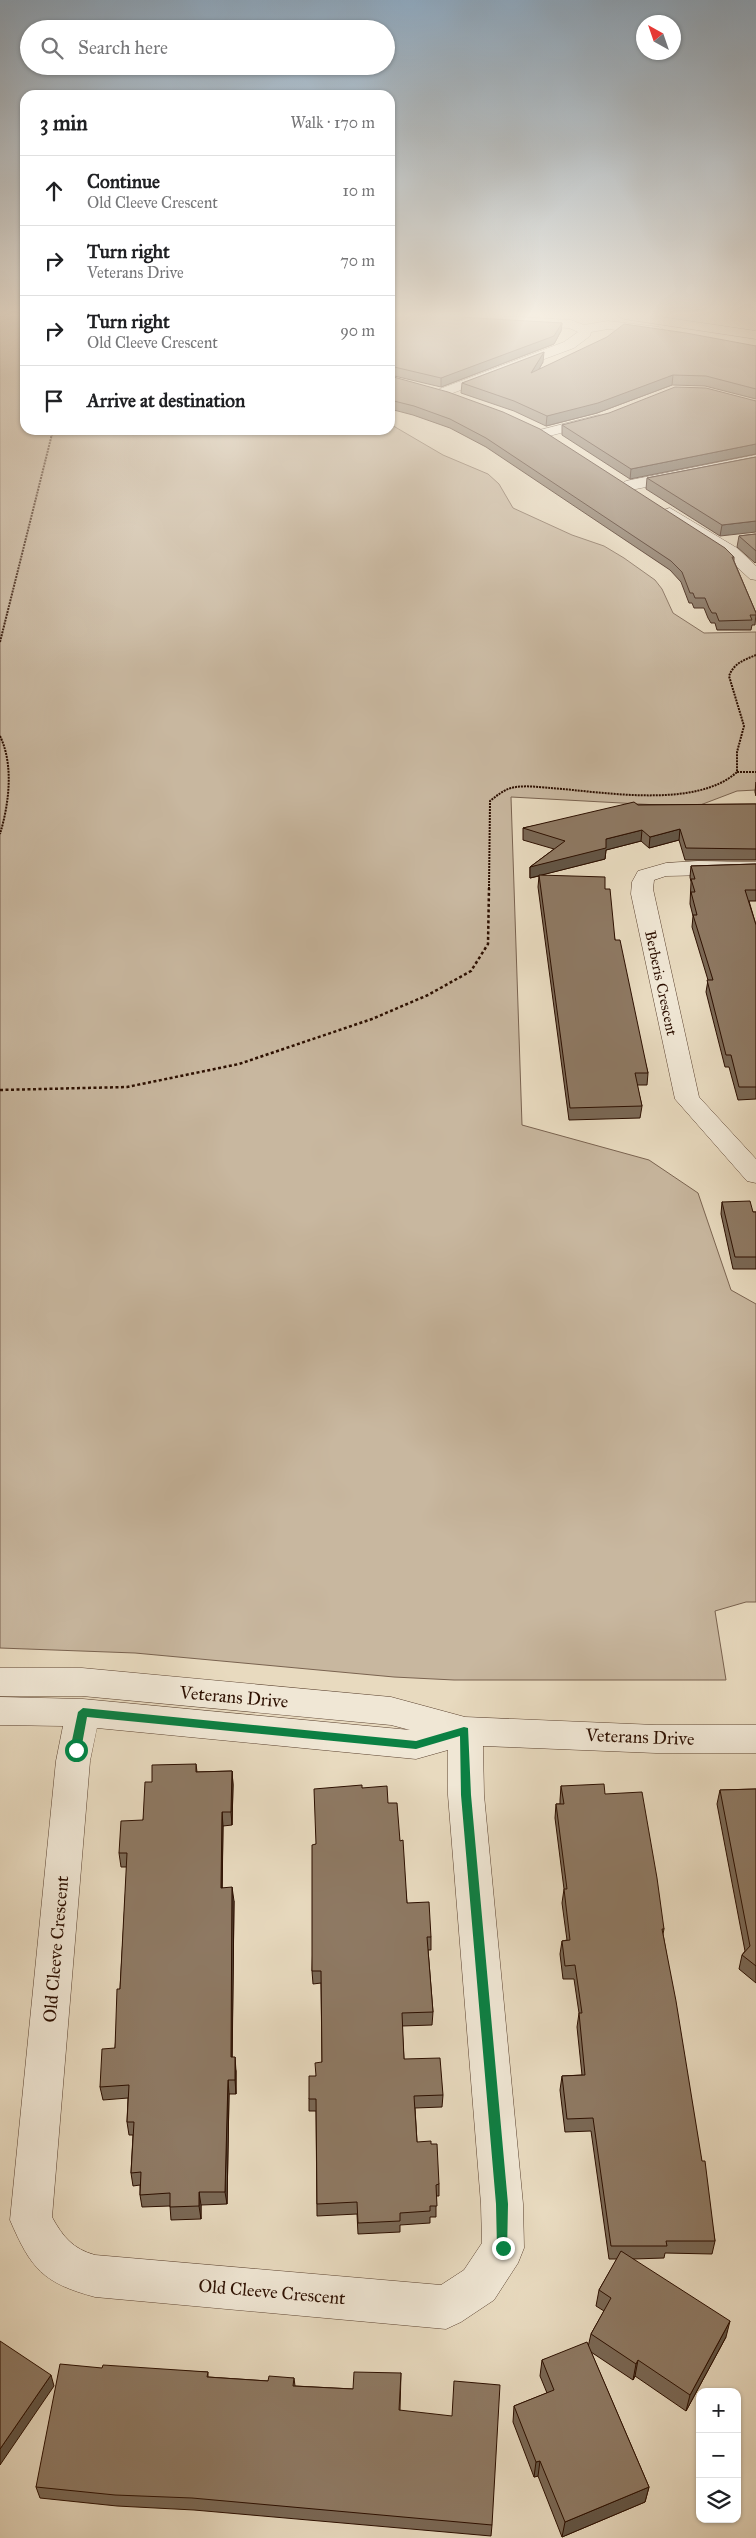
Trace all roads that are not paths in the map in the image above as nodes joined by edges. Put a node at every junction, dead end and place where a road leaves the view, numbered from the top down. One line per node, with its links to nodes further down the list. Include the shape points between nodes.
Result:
1 (545, 433): 2 (street)
2 (560, 443)
3 (756, 460): 4 (street, via 619,482)
4 (645, 498)
5 (660, 507): 7 (street)
6 (743, 540): 7 (street)
7 (718, 543): 8 (street)
8 (756, 575)
9 (756, 868): 10 (street, Berberis Crescent, via 662,869 642,880 642,894 687,1099)
10 (756, 1175)
11 (0, 1682): 14 (street, Veterans Drive, via 82,1682 391,1711)
12 (0, 1711): 13 (street, Veterans Drive)
13 (83, 1712): 14 (street, Veterans Drive, via 416,1745); 14 (street, Old Cleeve Crescent, via 73,1761 31,2220 46,2250 70,2270 95,2276 446,2307 480,2285 503,2248 502,2204 466,1795)
14 (464, 1731): 15 (street, Veterans Drive, via 656,1739)
15 (756, 1739)

